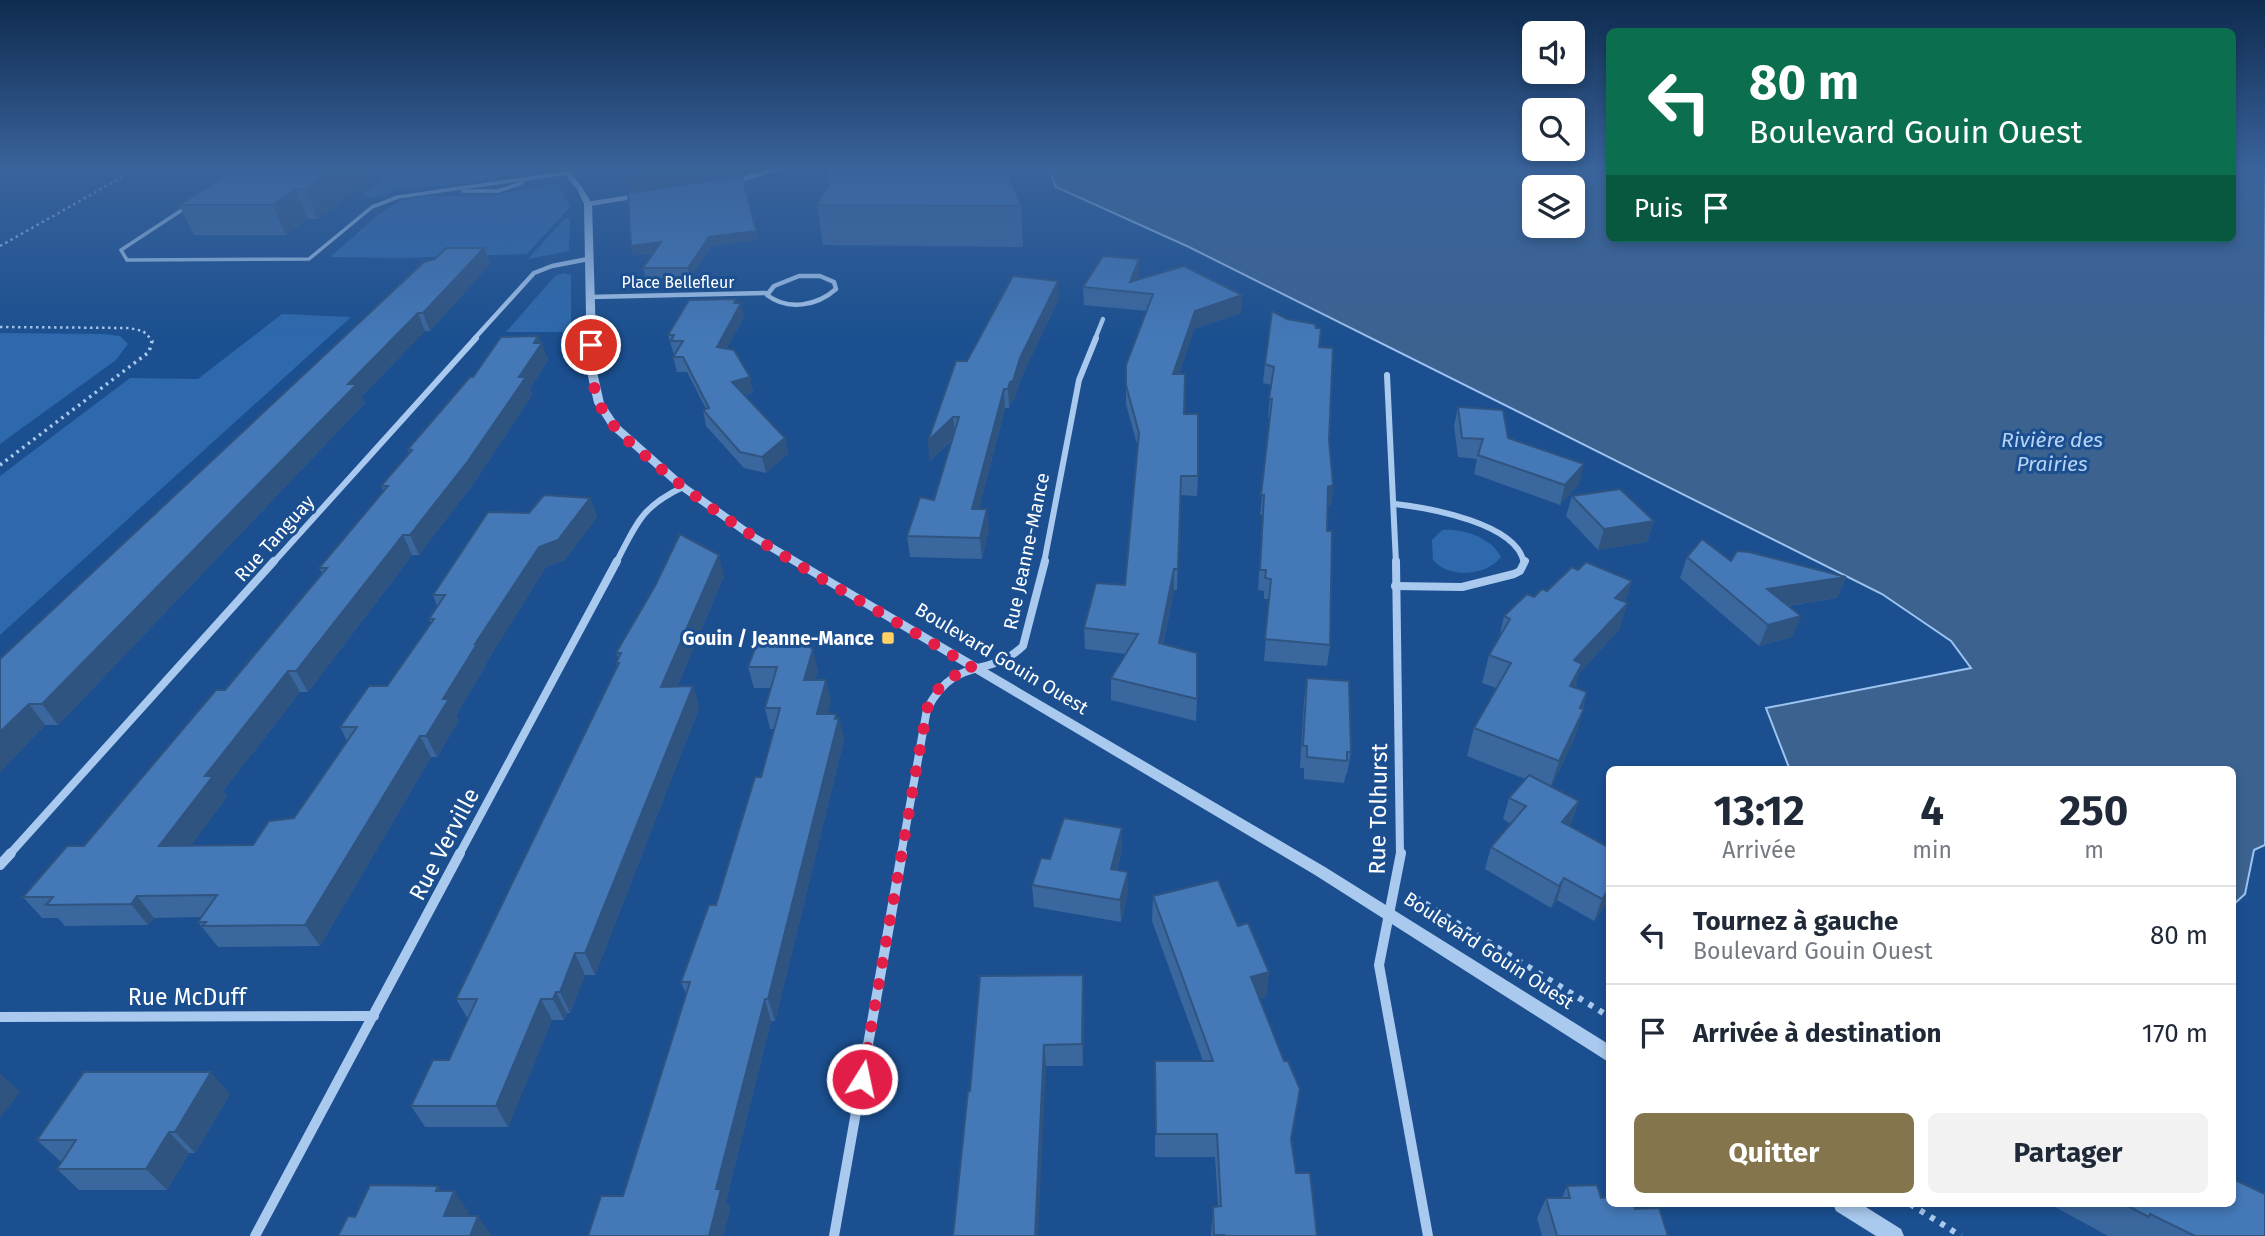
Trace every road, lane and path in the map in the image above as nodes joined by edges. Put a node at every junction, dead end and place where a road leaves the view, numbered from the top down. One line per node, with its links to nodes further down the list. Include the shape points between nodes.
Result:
1 (36, 226): 5 (path)
2 (158, 226): 3 (lane, via 121,250 127,260 309,259)
3 (352, 226)
4 (588, 226): 6 (street, Boulevard Gouin Ouest)
5 (0, 246)
6 (588, 260): 8 (street, Boulevard Gouin Ouest); 17 (street, Rue Tanguay, via 534,273)
7 (766, 293): 7 (street, Place Bellefleur, via 774,301 802,304 828,296 836,286 828,278 806,275); 8 (street, Place Bellefleur)
8 (590, 297): 13 (street, Boulevard Gouin Ouest, via 592,372 599,403 631,443)
9 (1103, 319): 16 (street, Rue Jeanne-Mance, via 1079,380 1046,555 1023,646 1016,654)
10 (0, 327): 12 (path, via 129,328 142,331 152,341 149,352)
11 (1387, 375): 14 (street, Rue Tolhurst)
12 (0, 465)
13 (683, 486): 16 (street, Boulevard Gouin Ouest, via 772,548); 21 (street, Rue Verville, via 642,514)
14 (1395, 504): 15 (street, Rue Tolhurst); 15 (street, via 1438,509 1463,518 1506,540 1521,551 1525,561 1514,575 1472,586)
15 (1395, 586): 19 (street, Rue Tolhurst, via 1401,858)
16 (973, 668): 19 (street, Boulevard Gouin Ouest); 27 (street, Rue Jeanne-Mance, via 945,681 927,709)
17 (0, 865)
18 (1439, 912): 20 (path, Boulevard Gouin Ouest)
19 (1388, 913): 23 (street, Boulevard Gouin Ouest); 28 (street, Rue Tolhurst, via 1380,985)
20 (1606, 1015)
21 (374, 1016): 22 (street, Rue McDuff); 26 (street, Rue Verville)
22 (0, 1017)
23 (1606, 1052)
24 (1848, 1207): 29 (street)
25 (1915, 1207): 30 (path)
26 (255, 1236)
27 (834, 1236)
28 (1427, 1236)
29 (1894, 1236)
30 (1961, 1236)

